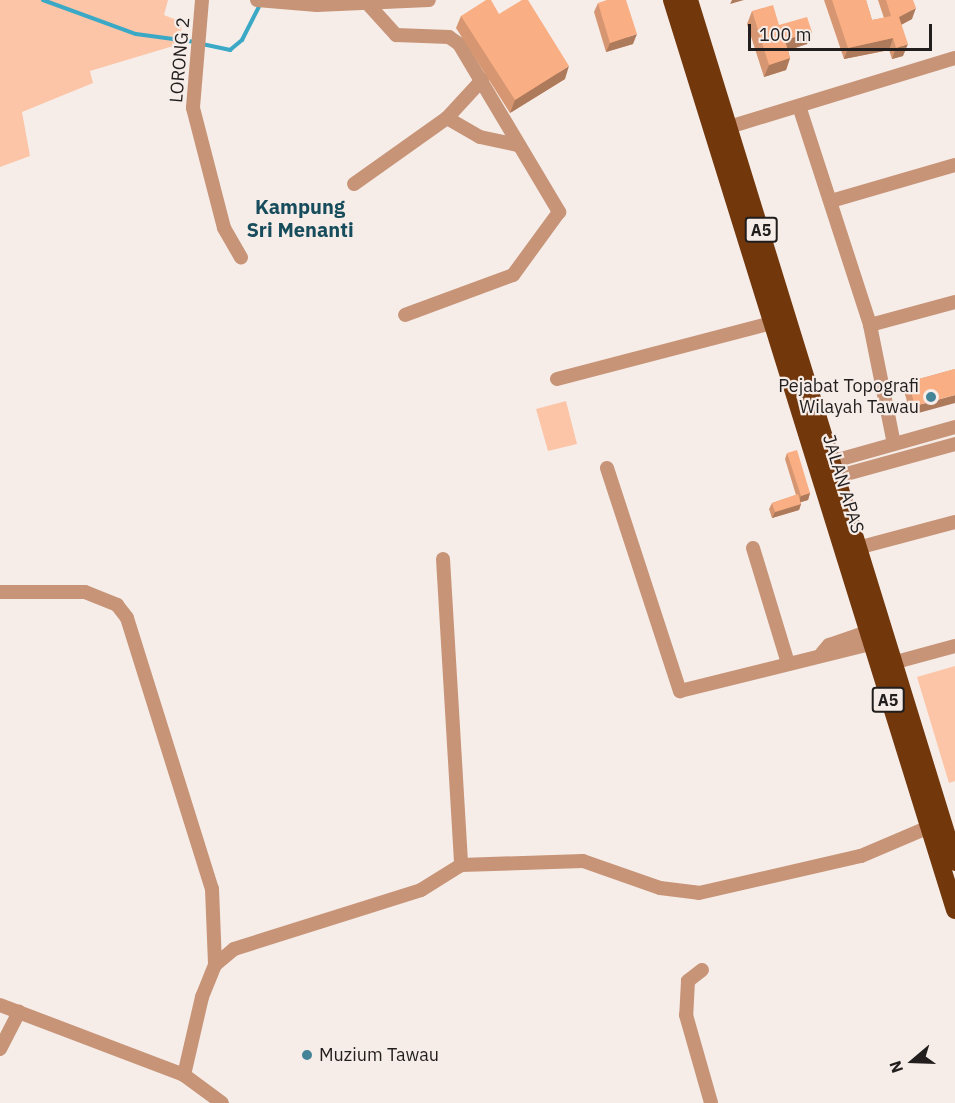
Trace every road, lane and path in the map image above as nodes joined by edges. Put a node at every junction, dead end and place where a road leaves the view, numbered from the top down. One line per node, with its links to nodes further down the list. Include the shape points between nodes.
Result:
1 (202, 0): 16 (street, LORONG 2, via 199,63 192,93 198,140 218,188 224,228)
2 (257, 0): 6 (street)
3 (429, 0): 6 (street)
4 (672, 0): 19 (highway, JALAN APAS / A5)
5 (689, 0): 11 (highway, JALAN APAS / A5)
6 (368, 4): 8 (street, via 396,35 453,39)
7 (955, 58): 9 (street)
8 (482, 80): 10 (street); 12 (street)
9 (799, 106): 11 (street); 15 (street)
10 (447, 118): 12 (street, via 480,137); 14 (street)
11 (729, 127): 26 (highway, JALAN APAS / A5)
12 (519, 145): 18 (street, via 559,217 513,275)
13 (955, 165): 15 (street)
14 (354, 184)
15 (831, 201): 20 (street)
16 (241, 257)
17 (955, 302): 20 (street)
18 (405, 315)
19 (772, 323): 21 (street); 27 (highway, JALAN APAS / A5)
20 (870, 325): 23 (street)
21 (557, 379)
22 (955, 427): 23 (street)
23 (894, 444): 26 (street)
24 (955, 444): 26 (street)
25 (607, 468): 36 (street, via 674,686 688,693)
26 (837, 469): 27 (highway); 29 (highway, JALAN APAS / A5)
27 (822, 490): 33 (highway, JALAN APAS / A5)
28 (955, 522): 29 (street)
29 (861, 547): 35 (highway, JALAN APAS / A5)
30 (753, 548): 36 (street)
31 (442, 559): 39 (street)
32 (0, 592): 41 (street, via 93,593 117,605 127,618 212,889)
33 (868, 638): 36 (street); 37 (highway, JALAN APAS / A5)
34 (955, 646): 35 (street)
35 (896, 662): 38 (highway, JALAN APAS / A5)
36 (788, 663)
37 (929, 827): 39 (street, via 861,856 699,893 660,888 583,861); 40 (highway, JALAN APAS / A5)
38 (955, 862)
39 (461, 865): 41 (street, via 422,890 262,937 234,949)
40 (955, 910)
41 (215, 965): 46 (street)
42 (702, 970): 48 (street, via 688,981 686,1015)
43 (0, 1005): 44 (street)
44 (19, 1012): 45 (street); 46 (street)
45 (0, 1050)
46 (184, 1075): 47 (street)
47 (222, 1103)
48 (711, 1103)

